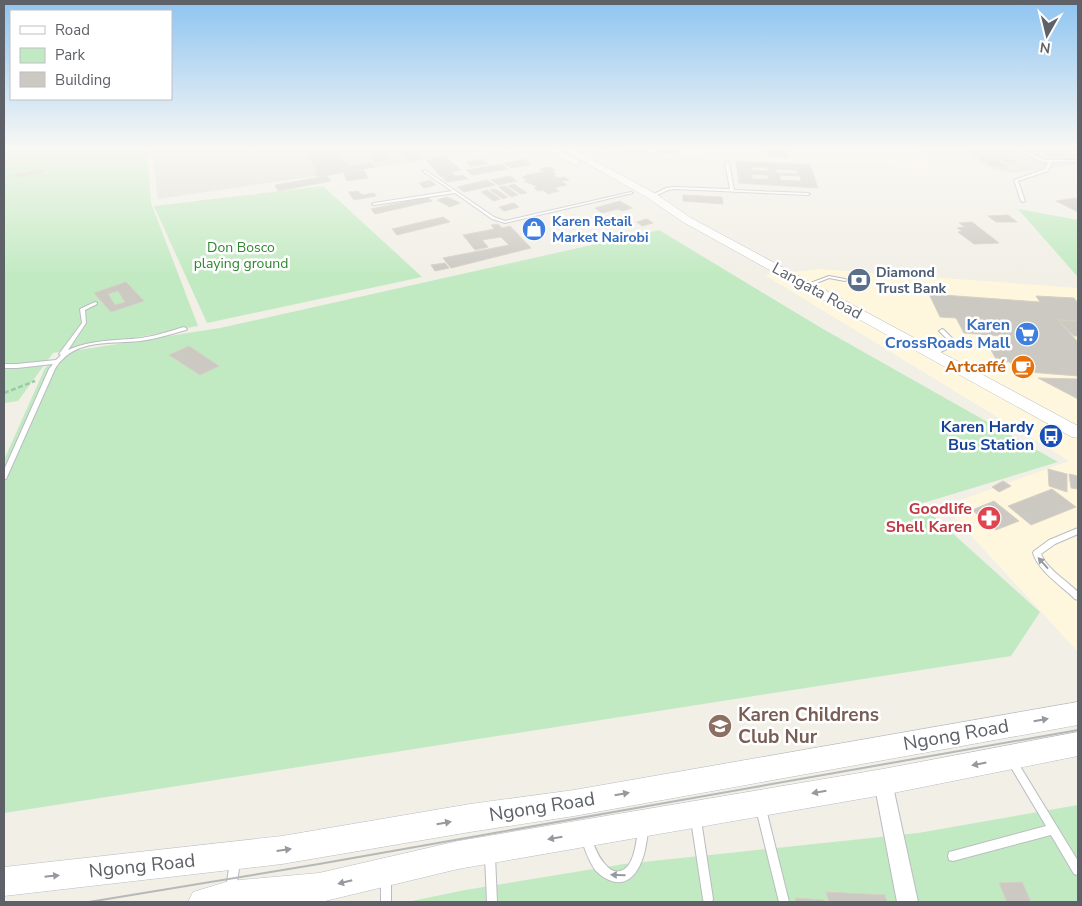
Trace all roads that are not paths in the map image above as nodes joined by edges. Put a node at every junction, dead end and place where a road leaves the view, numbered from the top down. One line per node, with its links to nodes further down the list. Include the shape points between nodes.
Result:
1 (644, 191): 8 (main road, Langata Road)
2 (662, 191): 8 (lane)
3 (756, 191): 7 (lane)
4 (1020, 191): 9 (lane)
5 (456, 192): 6 (lane, via 493,218 505,222); 10 (lane)
6 (631, 192): 11 (main road, Langata Road)
7 (808, 194)
8 (652, 196): 11 (main road, Langata Road)
9 (1023, 202)
10 (374, 204)
11 (687, 220): 13 (main road, Langata Road)
12 (845, 280): 13 (lane, via 829,277)
13 (807, 285): 17 (main road, Langata Road)
14 (96, 303): 18 (lane, via 82,309 84,323)
15 (184, 329): 18 (lane, via 143,339 87,344)
16 (942, 331): 17 (lane, via 950,339 946,348)
17 (932, 354): 21 (main road, Langata Road)
18 (60, 357): 19 (lane)
19 (56, 362): 20 (lane); 22 (lane)
20 (4, 366)
21 (1078, 433)
22 (4, 477)
23 (1078, 531): 24 (lane, one-way to 23, via 1037,558 1037,553 1052,542)
24 (1078, 597)
25 (1078, 713): 35 (main road, Ngong Road, one-way to 25, via 584,801)
26 (1078, 744): 27 (main road, Ngong Road)
27 (1010, 758): 28 (main road, Ngong Road, one-way to 28); 32 (lane)
28 (883, 782): 29 (main road, Ngong Road, one-way to 29); 45 (street)
29 (760, 802): 30 (main road, Ngong Road); 44 (lane)
30 (695, 813): 31 (main road, Ngong Road); 40 (lane)
31 (645, 822): 33 (main road, Ngong Road); 33 (lane, one-way to 33, via 640,851 632,870 622,876 610,875 599,866)
32 (1054, 829): 36 (lane); 37 (lane)
33 (582, 833): 34 (main road, Ngong Road, one-way to 34)
34 (489, 849): 38 (main road, Ngong Road); 43 (lane)
35 (236, 856): 39 (main road, Ngong Road, one-way to 35); 41 (lane)
36 (953, 856)
37 (1078, 870)
38 (386, 872): 41 (main road, Ngong Road, one-way to 41, via 319,888); 42 (lane)
39 (4, 882)
40 (708, 899)
41 (221, 900)
42 (386, 902)
43 (492, 902)
44 (784, 902)
45 (908, 902)

